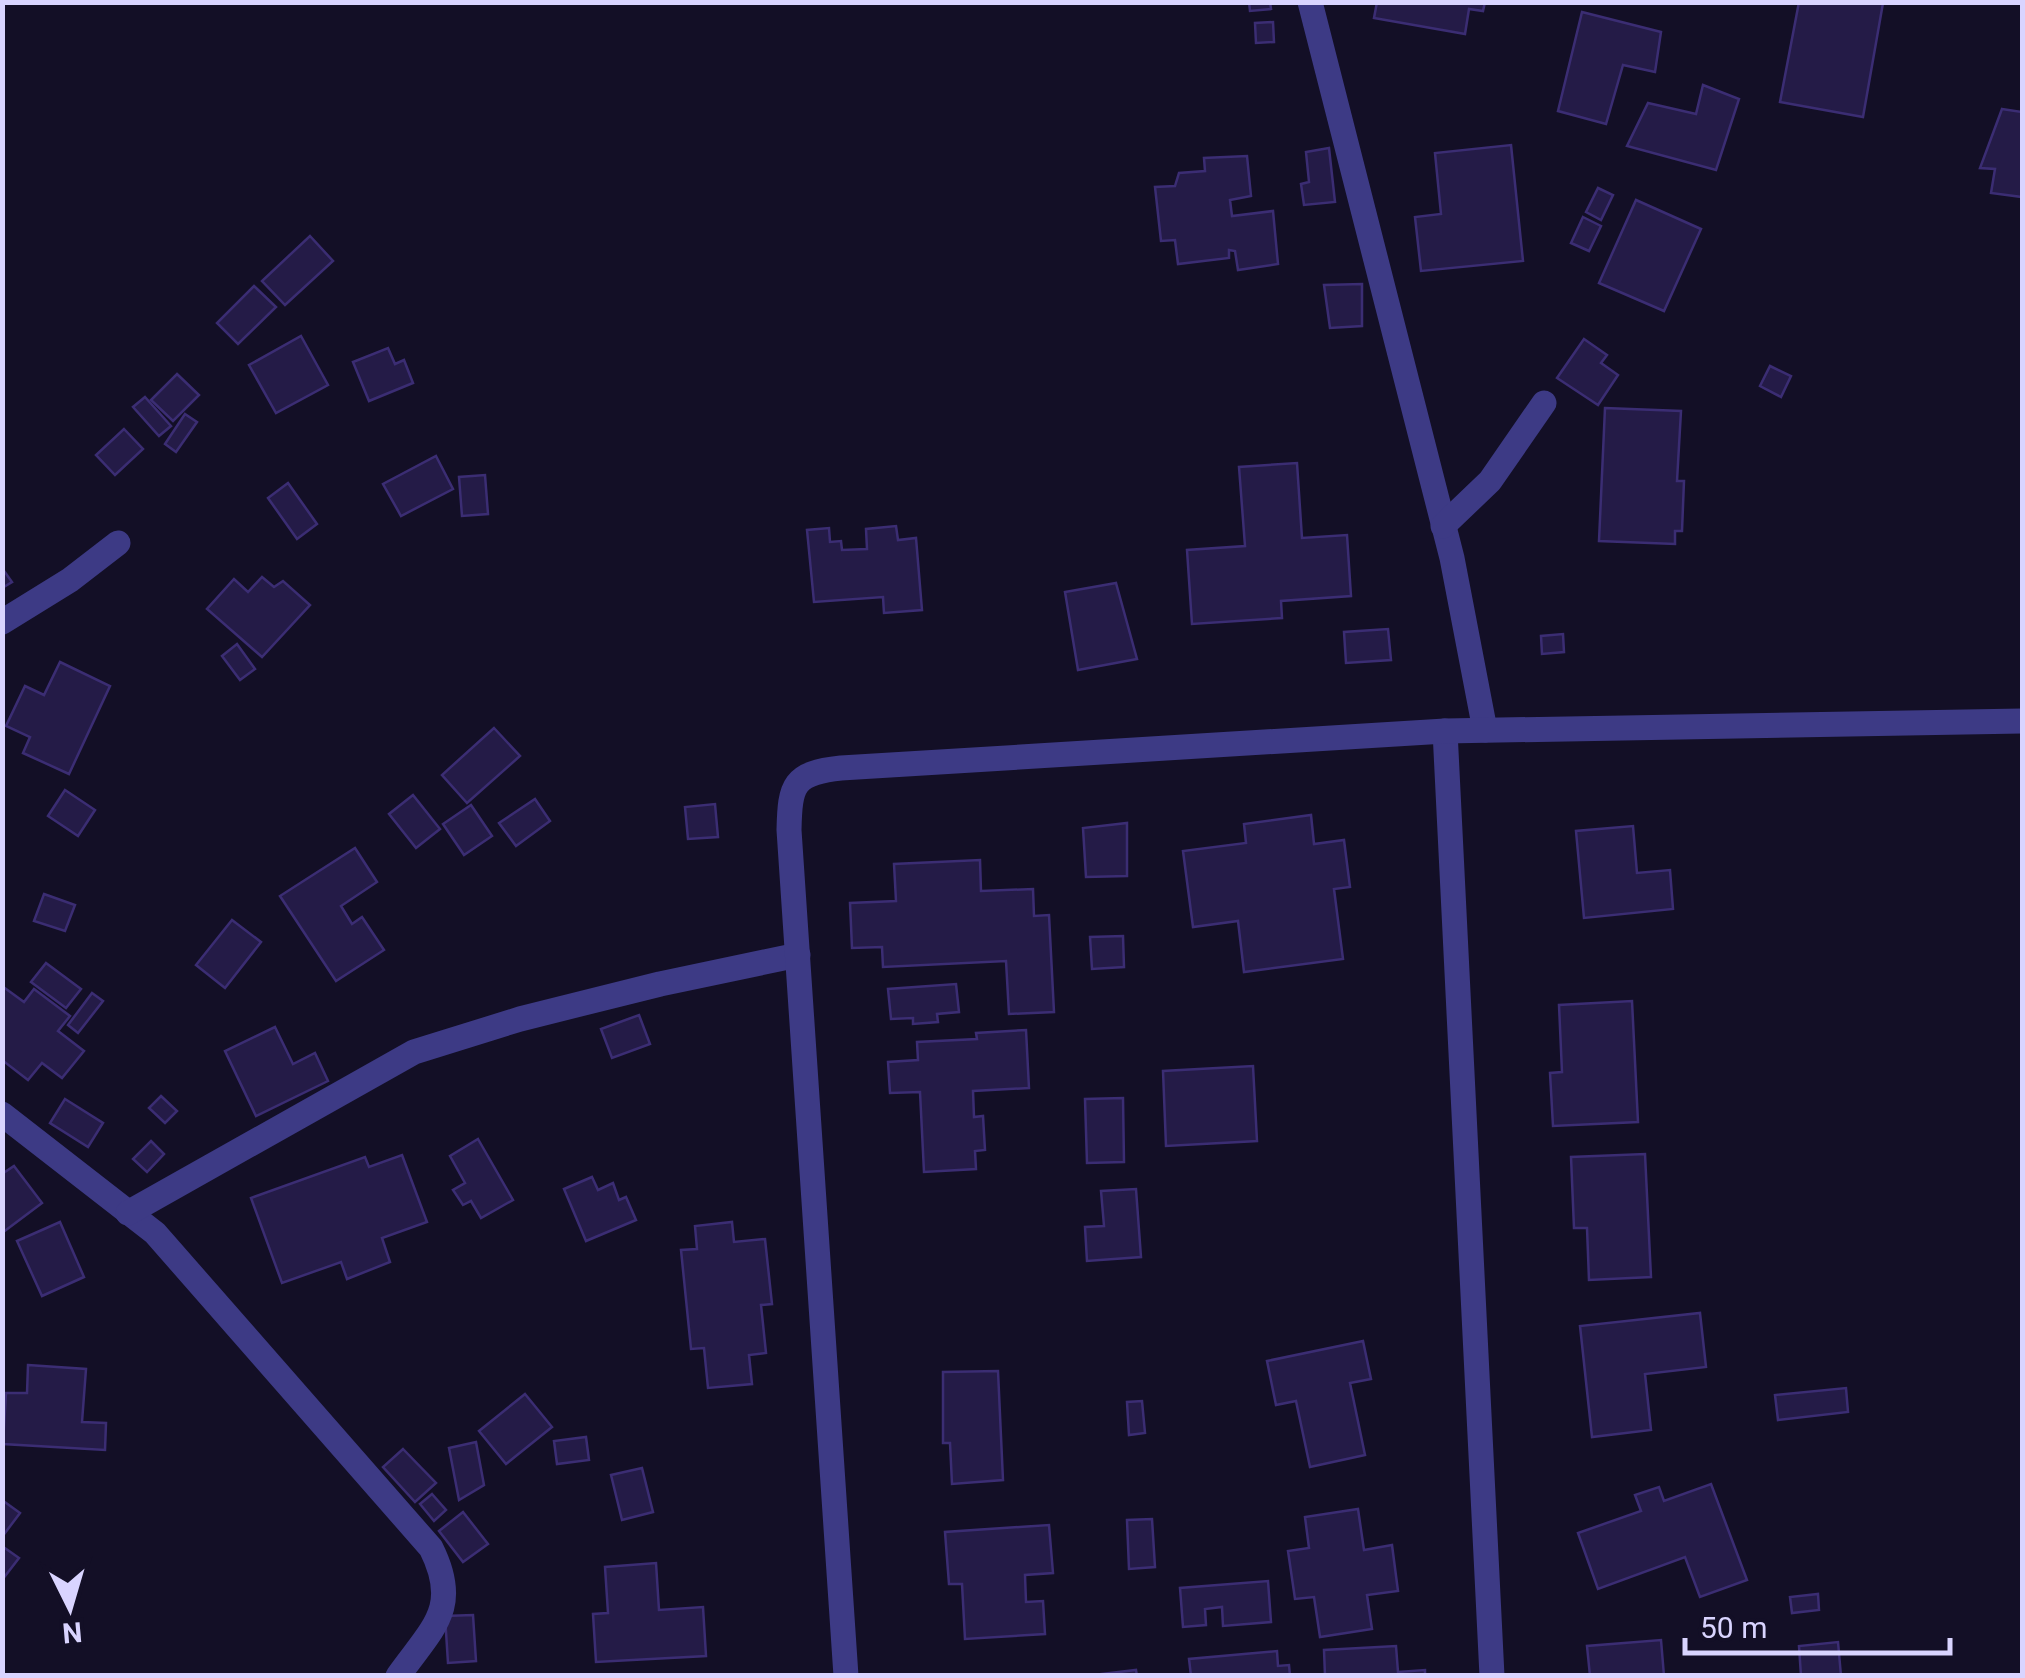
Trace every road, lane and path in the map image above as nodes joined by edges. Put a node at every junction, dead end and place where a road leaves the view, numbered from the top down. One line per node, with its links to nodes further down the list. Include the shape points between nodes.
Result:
1 (1310, 2): 3 (street)
2 (1544, 403): 3 (street, via 1490,481)
3 (1443, 526): 7 (street)
4 (118, 543): 5 (street)
5 (2, 622)
6 (2022, 721): 7 (street)
7 (1485, 730): 8 (street)
8 (1445, 731): 9 (street, via 814,770 790,796); 14 (street)
9 (798, 955): 11 (street, via 537,1014 414,1052); 13 (street)
10 (2, 1114): 11 (street)
11 (128, 1213): 12 (street, via 155,1233 432,1548 447,1598)
12 (398, 1676)
13 (846, 1676)
14 (1492, 1676)

